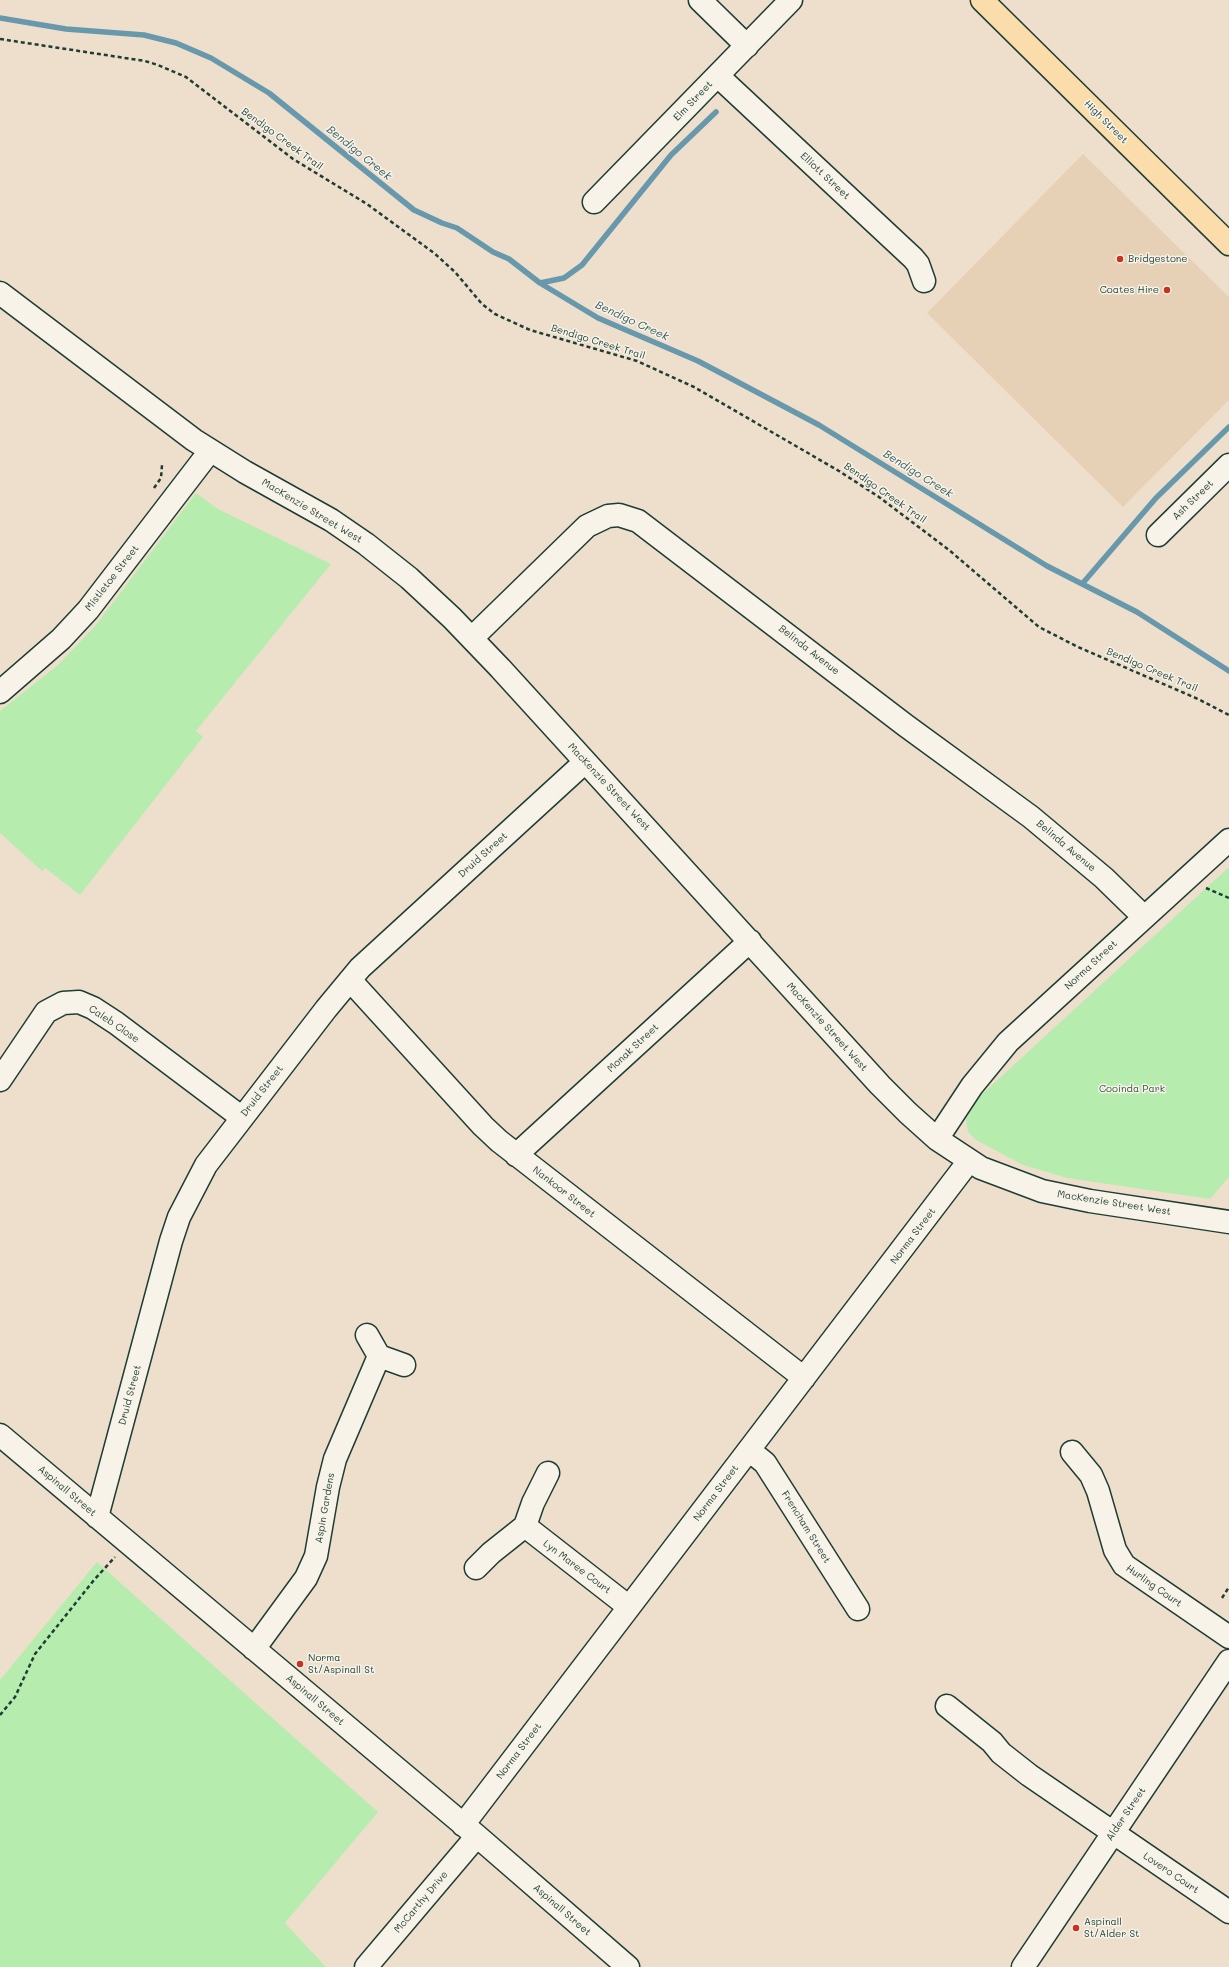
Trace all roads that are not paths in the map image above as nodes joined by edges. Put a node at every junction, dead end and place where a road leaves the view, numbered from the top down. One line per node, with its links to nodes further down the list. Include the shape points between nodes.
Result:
1 (700, 0): 4 (street)
2 (791, 0): 4 (street, Elm Street)
3 (982, 0): 7 (highway, High Street)
4 (747, 46): 5 (street, Elm Street)
5 (718, 76): 6 (street, Elm Street); 8 (street, Elliott Street, via 913,258)
6 (594, 202)
7 (1229, 244)
8 (924, 281)
9 (0, 293): 10 (street, MacKenzie Street West)
10 (210, 451): 13 (street, MacKenzie Street West, via 330,520 366,544 409,578); 14 (street, Mistletoe Street, via 88,610 61,639)
11 (1229, 465): 12 (street, Ash Street)
12 (1158, 535)
13 (472, 638): 15 (street, MacKenzie Street West); 17 (street, Belinda Avenue, via 588,526 608,516 619,515 638,521 905,725 1032,817 1104,878)
14 (0, 692)
15 (585, 762): 18 (street, MacKenzie Street West); 19 (street, Druid Street)
16 (1229, 840): 17 (street, Norma Street)
17 (1144, 917): 22 (street, Norma Street, via 1008,1042 972,1086)
18 (750, 940): 22 (street, MacKenzie Street West, via 880,1085); 23 (street, Monak Street)
19 (350, 980): 21 (street, Druid Street); 23 (street, Nankoor Street, via 483,1126)
20 (0, 1080): 21 (street, Caleb Close, via 46,1012 63,1003 79,1002 116,1023)
21 (241, 1117): 34 (street, Druid Street, via 206,1164 179,1217)
22 (937, 1139): 24 (street, MacKenzie Street West)
23 (516, 1155): 29 (street, Nankoor Street)
24 (969, 1161): 25 (street, MacKenzie Street West, via 1013,1181 1065,1197); 29 (street, Norma Street)
25 (1229, 1222)
26 (367, 1335): 27 (street)
27 (379, 1356): 28 (street); 40 (street, Aspin Gardens, via 335,1459 316,1556 306,1578)
28 (404, 1365)
29 (804, 1378): 31 (street, Norma Street)
30 (0, 1435): 34 (street, Aspinall Street)
31 (749, 1450): 37 (street, Norma Street); 38 (street, Frencham Street, via 765,1464)
32 (1072, 1452): 39 (street, Hurling Court, via 1091,1475 1115,1550 1124,1565)
33 (548, 1473): 35 (street)
34 (98, 1517): 40 (street, Aspinall Street)
35 (525, 1526): 36 (street); 37 (street, Lyn Maree Court)
36 (476, 1568)
37 (630, 1607): 43 (street, Norma Street)
38 (858, 1609)
39 (1229, 1637)
40 (254, 1649): 43 (street, Aspinall Street)
41 (1229, 1661): 44 (street, Alder Street)
42 (947, 1706): 44 (street, Lovero Court, via 992,1742 1020,1769)
43 (470, 1831): 46 (street, McCarthy Drive); 47 (street, Aspinall Street)
44 (1113, 1834): 45 (street, Lovero Court); 48 (street, Alder Street)
45 (1229, 1912)
46 (366, 1967)
47 (628, 1967)
48 (1023, 1967)

